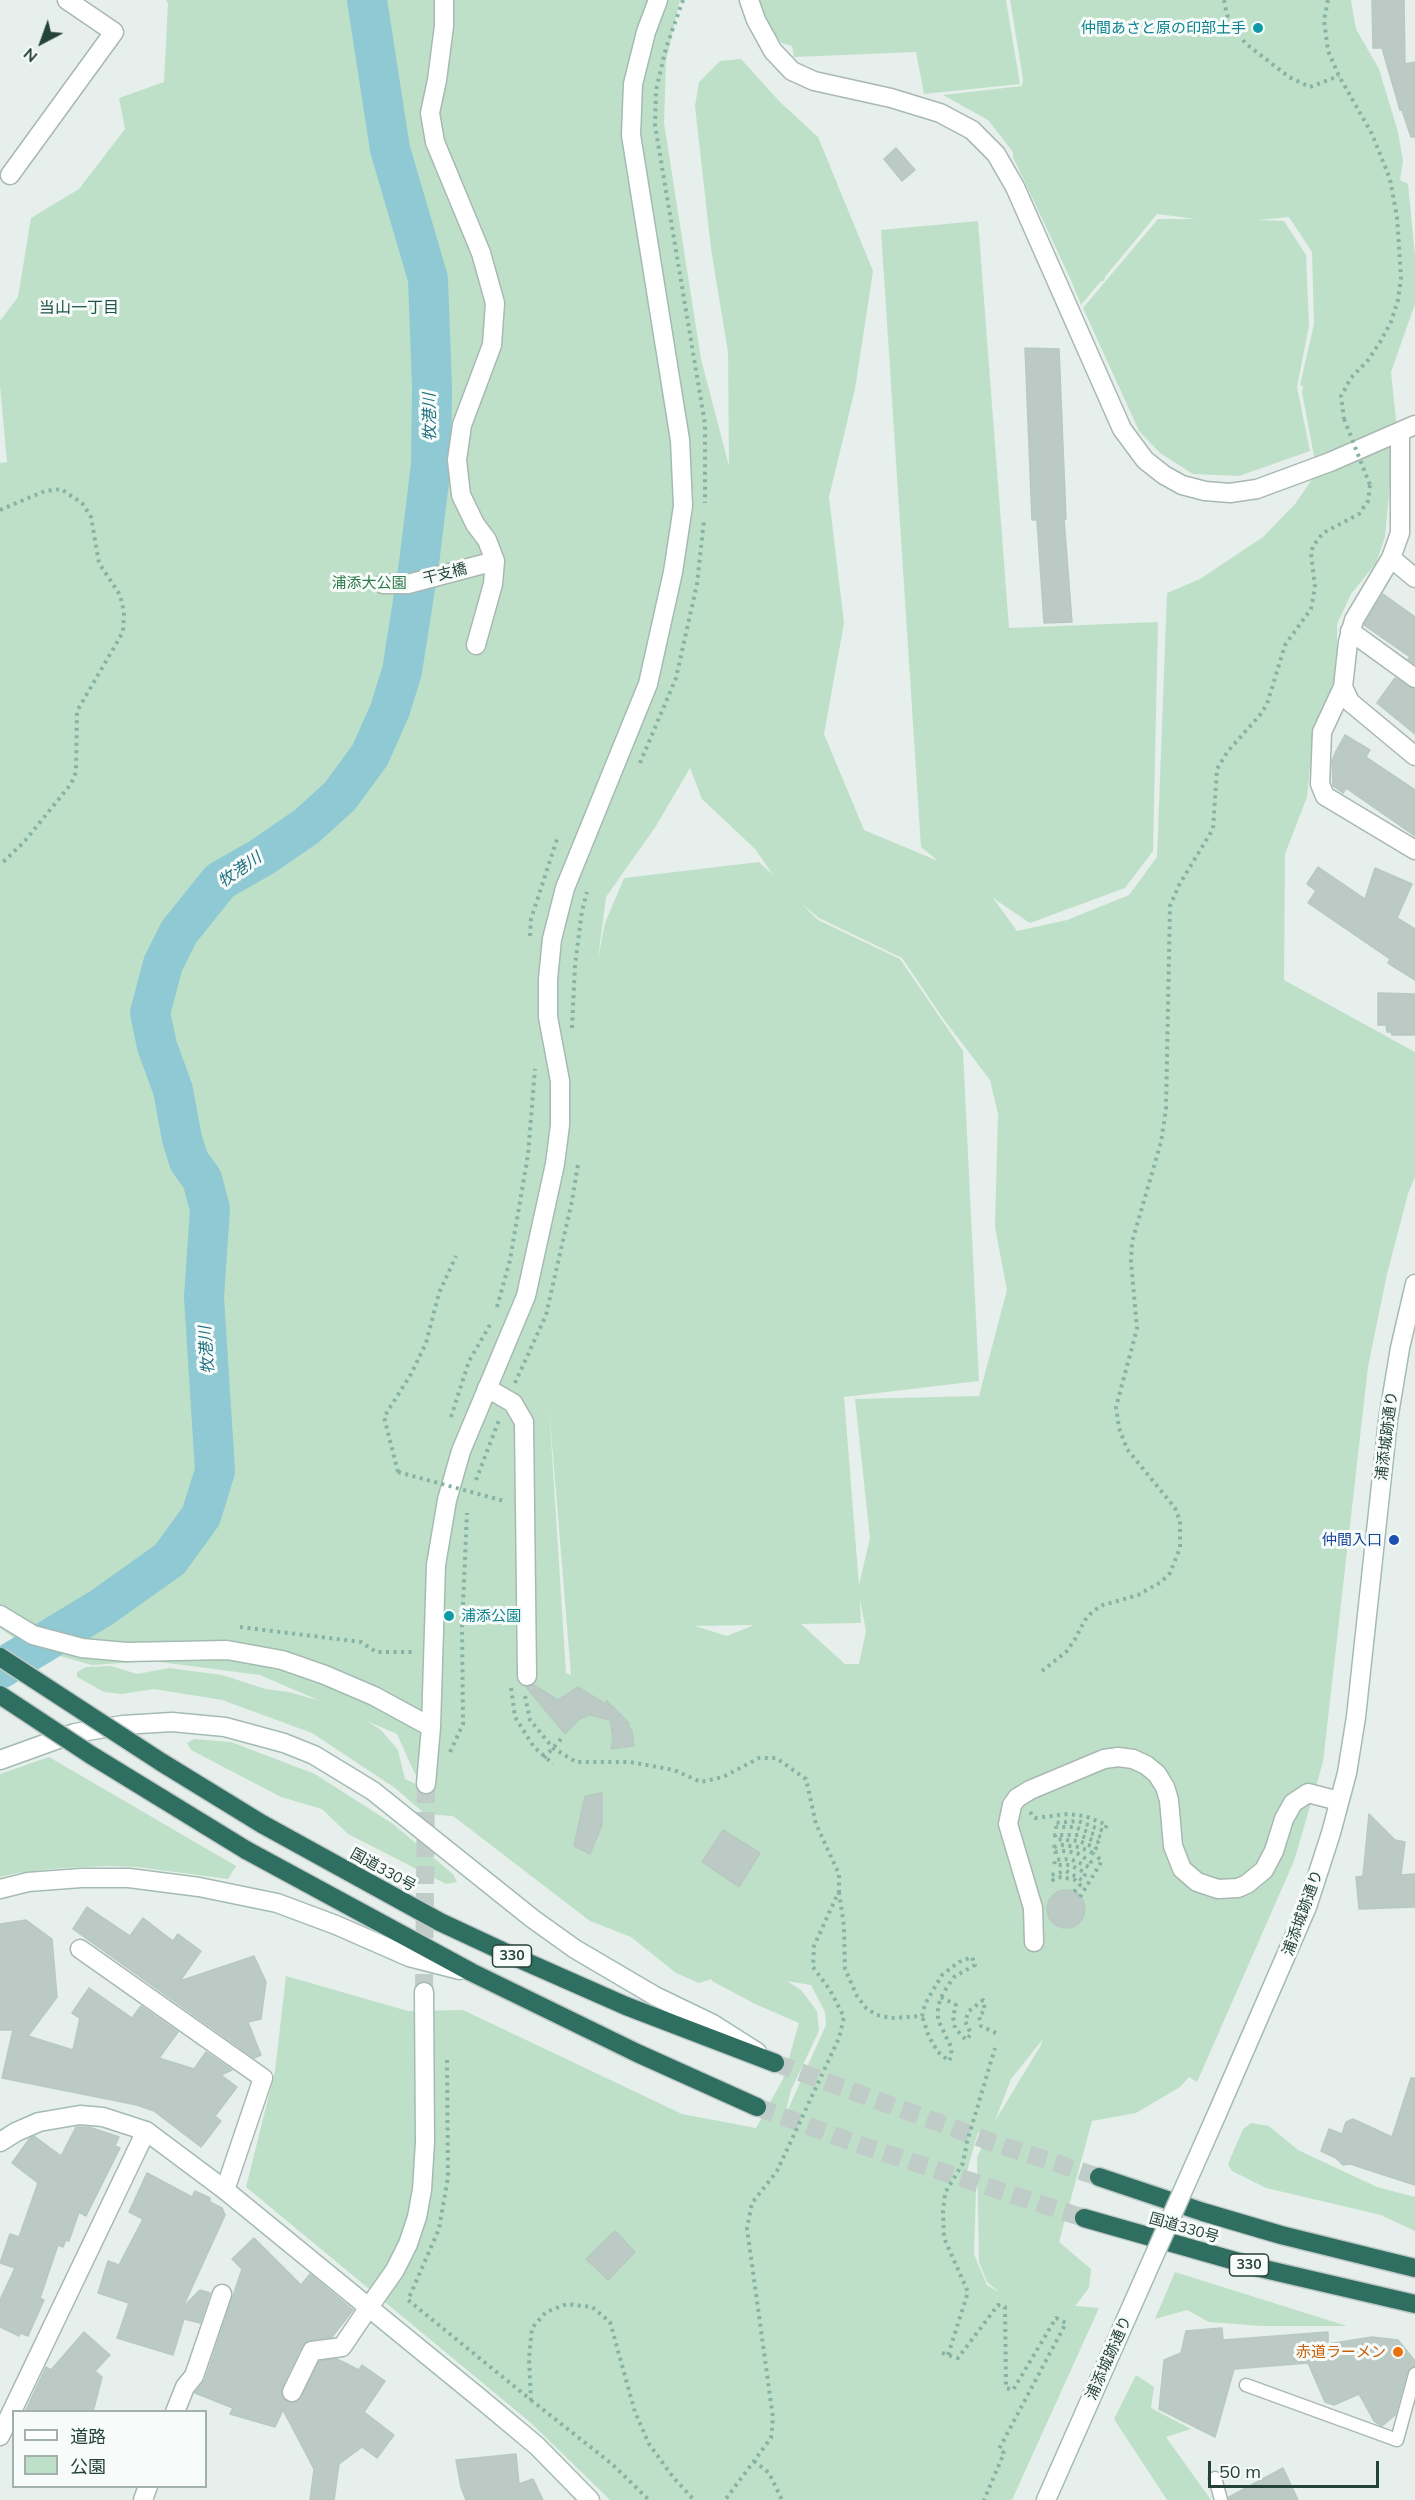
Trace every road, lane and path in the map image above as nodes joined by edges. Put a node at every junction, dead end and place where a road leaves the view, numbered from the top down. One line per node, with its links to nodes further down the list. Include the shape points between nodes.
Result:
1 (67, 0): 8 (street, via 114,32)
2 (444, 0): 13 (street, via 438,80 430,113 435,142 481,253 495,303 492,345 462,425 457,460 462,495 487,540)
3 (658, 0): 30 (street, via 645,32 633,84 631,135 680,440 683,506 648,684 565,888 552,939 548,1017 560,1081 555,1164 526,1296)
4 (749, 0): 9 (street, via 769,44 792,71 814,81 940,113 972,130 996,154 1015,187 1122,429 1146,460 1164,475 1205,491 1257,489)
5 (1224, 0): 7 (path, via 1227,15 1245,43 1289,77 1310,87)
6 (1328, 0): 7 (path, via 1325,34)
7 (1339, 76): 39 (path, bridge, via 1387,169 1397,217 1401,278 1391,322 1341,396 1344,419 1370,485 1368,501 1359,514 1323,533 1313,546 1315,586 1311,609 1285,645 1267,704 1217,769 1213,829 1170,906 1166,1109 1161,1142 1132,1242 1137,1329 1116,1407 1127,1449 1175,1508 1181,1527 1180,1548 1170,1573 1161,1582 1093,1611 1066,1652)
8 (10, 175)
9 (1408, 428): 10 (street)
10 (1408, 497): 12 (street)
11 (0, 510): 23 (path, via 45,491 61,489 82,503 91,517 99,563 120,595 124,612 123,632 77,711 76,772 71,784)
12 (1391, 558): 14 (street); 16 (street)
13 (488, 563): 15 (street, 干支橋, via 408,584); 17 (street, via 493,584)
14 (1415, 578)
15 (383, 584)
16 (1350, 631): 18 (street); 19 (street)
17 (476, 645)
18 (1415, 678)
19 (1343, 687): 20 (street, via 1350,702); 22 (street, via 1322,732 1320,784 1324,796)
20 (1415, 756)
21 (557, 839): 24 (path, via 531,919)
22 (1415, 850)
23 (0, 865)
24 (530, 941)
25 (537, 1058): 28 (path, via 528,1155 510,1260)
26 (456, 1256): 34 (path, bridge, via 439,1293 426,1343 384,1417 399,1472)
27 (1415, 1284): 48 (street, 浦添城跡通り, via 1388,1420 1356,1718)
28 (495, 1315)
29 (490, 1324): 31 (path, via 469,1361)
30 (487, 1388): 40 (street, via 513,1403 524,1422); 42 (street, via 461,1451 447,1500 436,1565)
31 (449, 1423)
32 (437, 1472): 33 (path)
33 (434, 1494)
34 (504, 1501)
35 (0, 1615): 42 (street, via 33,1635 82,1648 126,1652 227,1650 282,1660 374,1696)
36 (240, 1627): 37 (path, via 361,1642 376,1652 414,1653)
37 (415, 1642)
38 (0, 1657): 63 (highway, 国道330号 / 330, bridge, via 262,1824 440,1922 626,2006)
39 (1042, 1671)
40 (526, 1676)
41 (0, 1695): 56 (highway, 330, bridge, via 246,1850)
42 (431, 1727): 46 (street)
43 (561, 1738): 44 (path)
44 (544, 1758)
45 (0, 1760): 63 (street, via 75,1733 172,1722 225,1726 284,1743 314,1755 373,1791 574,1949 713,2024)
46 (426, 1784)
47 (1017, 1798): 48 (street, via 1104,1759 1133,1759 1152,1770 1165,1787 1173,1846 1182,1869 1207,1887 1227,1890 1247,1884 1264,1870 1293,1803 1308,1793); 49 (path, via 1035,1818 1068,1814 1107,1825 1104,1831 1078,1821 1055,1822 1056,1827 1075,1827 1101,1837 1098,1842 1078,1835 1055,1835 1056,1839 1079,1841 1095,1848); 54 (street, via 1008,1824 1033,1908)
48 (1339, 1801): 91 (street, 浦添城跡通り, bridge, via 1292,1946)
49 (1093, 1853): 52 (path, via 1078,1847 1054,1847 1055,1852 1077,1853 1091,1862 1089,1867 1070,1859 1054,1860 1055,1865 1070,1865 1086,1873 1082,1880 1066,1871 1051,1875 1053,1880 1075,1880 1080,1885); 53 (path, via 1102,1861)
50 (0, 1889): 56 (street, via 28,1882 81,1878 129,1878 199,1887 277,1903 409,1957)
51 (838, 1891): 59 (path, via 845,1969 857,1996 877,2015)
52 (1074, 1892)
53 (1080, 1897)
54 (1034, 1942)
55 (80, 1949): 68 (street, via 263,2078)
56 (471, 1972): 64 (highway, 330)
57 (424, 1992): 73 (street, via 422,2190 408,2244)
58 (941, 1997): 59 (path, via 938,2020 951,2045 949,2061 933,2044); 59 (path, via 954,1977 975,1965 972,1957 942,1975); 60 (path, via 956,2005 955,2028 966,2040 971,2034 966,2021 969,2011 983,2000 981,2026)
59 (922, 2016)
60 (1000, 2035)
61 (995, 2048): 75 (path, via 963,2163 945,2193 944,2238 968,2292)
62 (447, 2056): 79 (path, via 448,2177 439,2229 408,2300)
63 (775, 2063)
64 (757, 2106)
65 (146, 2131): 66 (street, via 103,2117 80,2115 39,2122); 68 (street); 80 (street)
66 (0, 2142)
67 (1099, 2177): 70 (highway, 国道330号 / 330, via 1269,2232)
68 (225, 2190): 73 (street)
69 (1084, 2218): 72 (highway, 国道330号 / 330, via 1260,2268)
70 (1415, 2268)
71 (222, 2295): 81 (street, via 194,2376 185,2386)
72 (1415, 2304)
73 (369, 2307): 78 (street, via 342,2347 312,2351); 86 (street, via 537,2446)
74 (942, 2353): 75 (path)
75 (948, 2355): 90 (path, via 958,2358 998,2305 1005,2307 1006,2388 1013,2390 1056,2318 1066,2323 999,2449 1004,2453)
76 (1415, 2374): 77 (lane, via 1397,2440)
77 (1246, 2385)
78 (292, 2392)
79 (531, 2400): 87 (path, via 612,2464); 88 (path, via 532,2328 546,2312 567,2304 592,2307 610,2322 635,2412 649,2444)
80 (12, 2410)
81 (176, 2410)
82 (12, 2411): 83 (street)
83 (0, 2436)
84 (754, 2461): 89 (path, via 769,2473)
85 (1215, 2478): 92 (lane)
86 (590, 2500)
87 (649, 2500)
88 (694, 2500)
89 (782, 2500)
90 (984, 2500)
91 (1046, 2500)
92 (1221, 2500)

